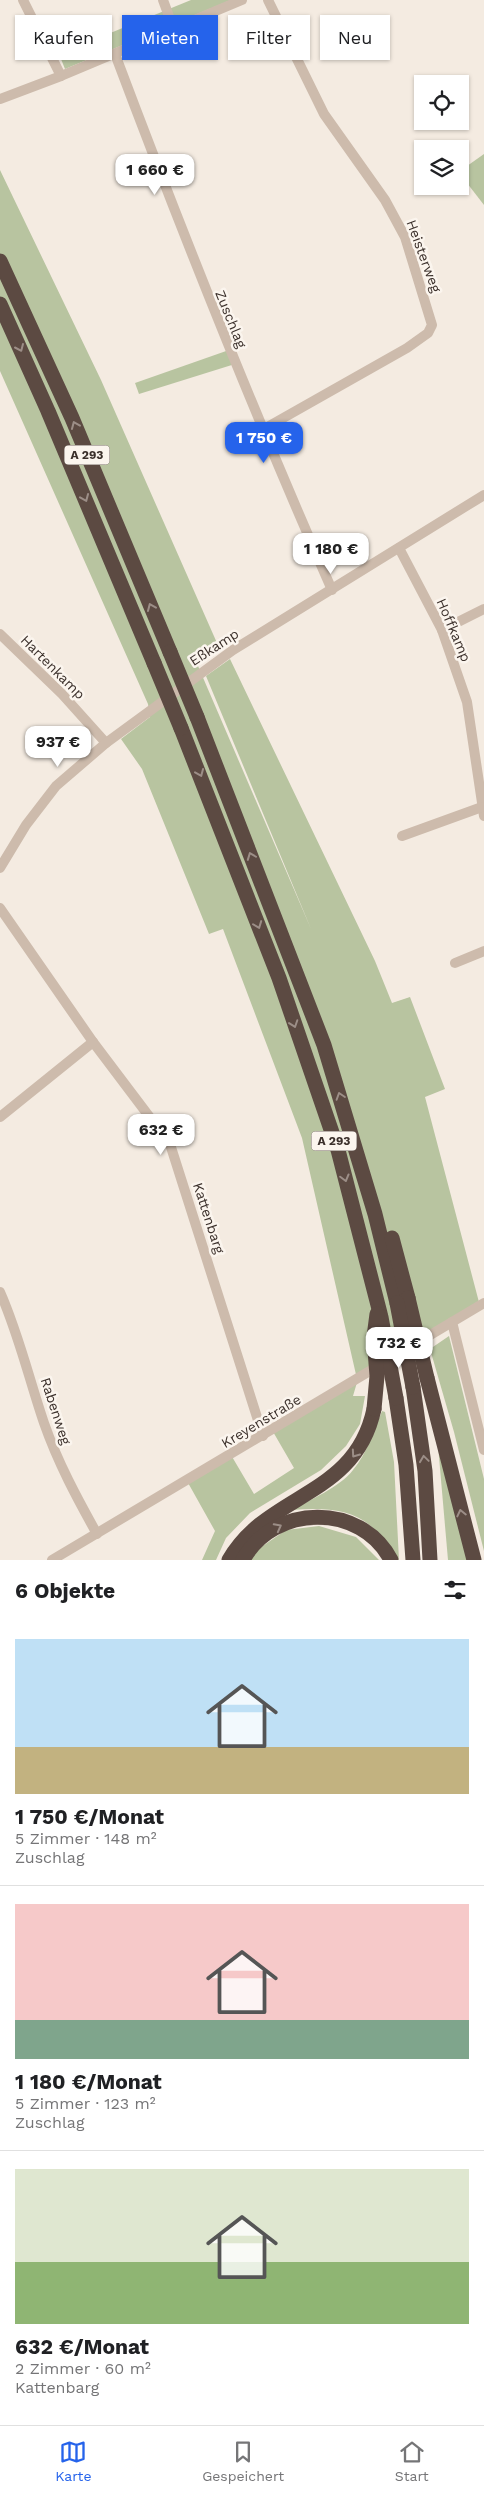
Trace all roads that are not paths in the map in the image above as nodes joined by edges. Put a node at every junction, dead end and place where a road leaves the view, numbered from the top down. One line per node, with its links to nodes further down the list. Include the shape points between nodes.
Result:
1 (23, 0): 9 (street)
2 (163, 0): 5 (street)
3 (242, 0): 6 (street)
4 (268, 0): 13 (street, Heisterweg, via 324,114 385,200 405,237 432,325 428,333 407,348)
5 (168, 15)
6 (208, 15)
7 (122, 51): 8 (street)
8 (115, 54): 9 (street); 13 (street, Zuschlag, via 186,243)
9 (61, 76): 10 (street)
10 (0, 99)
11 (0, 261): 30 (highway, A 293, one-way to 11, bridge, via 324,1045 197,717 72,418)
12 (0, 304): 32 (highway, A 293, one-way to 32, bridge, via 181,728 278,978 338,1150)
13 (262, 430): 16 (street, Zuschlag)
14 (484, 495): 15 (street, Eßkamp)
15 (399, 548): 16 (street, Eßkamp); 18 (street, Hoffkamp)
16 (332, 590): 20 (street, Eßkamp, via 214,662)
17 (484, 608): 18 (street)
18 (442, 630): 21 (street, Hoffkamp, via 467,702)
19 (0, 634): 20 (street, Hartenkamp, via 62,694)
20 (106, 743): 23 (street, Eßkamp, via 56,786 26,825)
21 (483, 812): 22 (street)
22 (402, 836)
23 (0, 868)
24 (0, 908): 27 (street, Kattenbarg)
25 (484, 951): 26 (street)
26 (456, 963)
27 (93, 1042): 28 (street); 34 (street, Kattenbarg, via 170,1144)
28 (0, 1117)
29 (0, 1292): 36 (street, Rabenweg, via 14,1324 64,1476)
30 (402, 1300): 42 (highway, A 293, one-way to 30, bridge, via 425,1471); 43 (highway, one-way to 30, bridge, via 427,1378)
31 (484, 1303): 33 (street, Kreyenstraße)
32 (379, 1312): 38 (highway, one-way to 38, bridge, via 374,1337 377,1376 374,1409 365,1438 354,1457 333,1477 253,1529); 41 (highway, A 293, bridge, via 406,1465)
33 (452, 1322): 34 (street, Kreyenstraße); 35 (street)
34 (263, 1436): 36 (street, Kreyenstraße)
35 (484, 1450)
36 (97, 1534): 37 (street, Kreyenstraße)
37 (52, 1560)
38 (229, 1560)
39 (242, 1560): 40 (highway, one-way to 40, via 271,1530 287,1522 320,1516 350,1522 364,1530)
40 (391, 1560)
41 (413, 1560)
42 (430, 1560)
43 (474, 1560)

